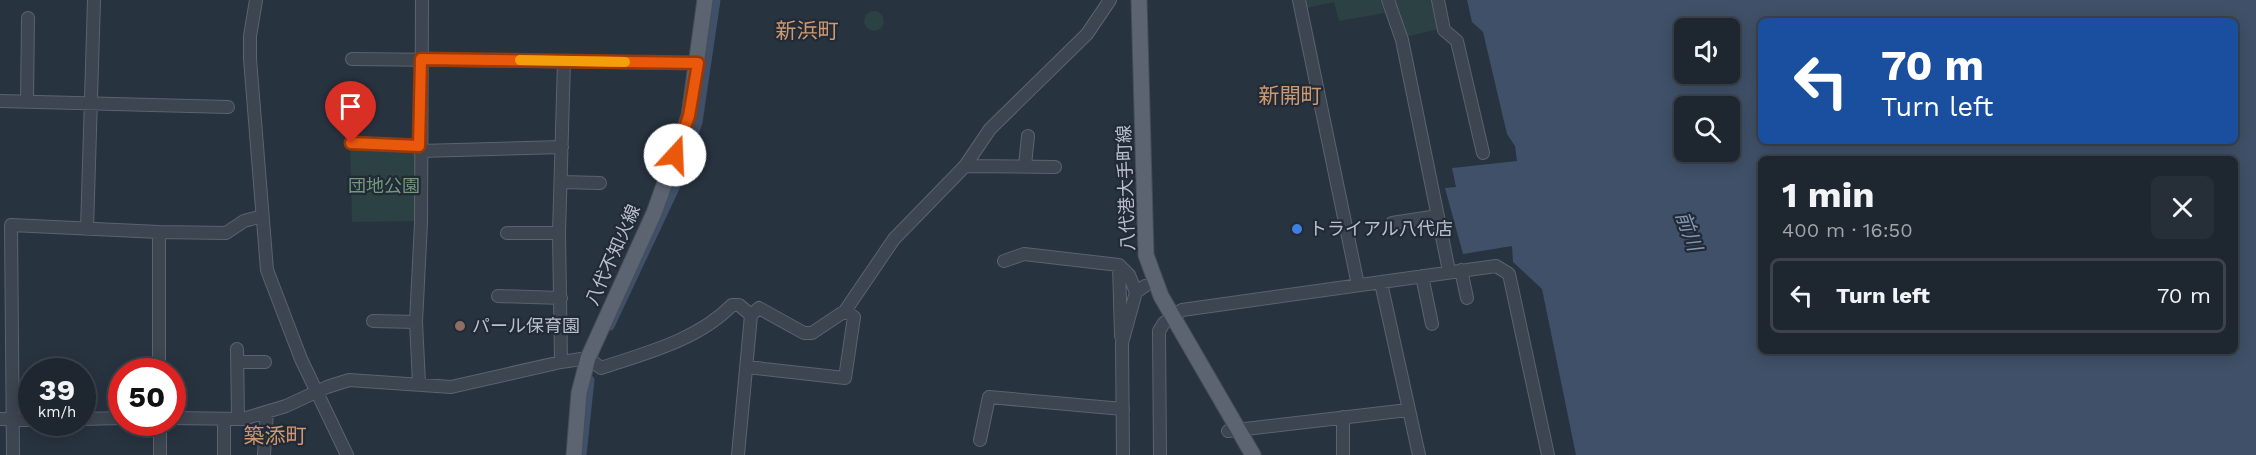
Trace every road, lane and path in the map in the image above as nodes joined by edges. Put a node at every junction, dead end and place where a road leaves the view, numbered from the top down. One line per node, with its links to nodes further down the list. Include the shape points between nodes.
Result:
1 (93, 0): 18 (street)
2 (256, 0): 30 (street, via 250,59)
3 (422, 0): 13 (street)
4 (705, 0): 15 (main road, 八代不知火線)
5 (1110, 0): 26 (street, via 1087,34 990,129)
6 (1131, 0): 43 (main road, 八代港大手町線, via 1135,234)
7 (1139, 0): 49 (main road, 八代港大手町線, via 1146,255)
8 (1299, 0): 42 (street)
9 (1388, 0): 31 (street, via 1402,40)
10 (1438, 0): 24 (street, via 1444,30 1457,41)
11 (28, 18): 17 (street)
12 (352, 58): 13 (street)
13 (421, 59): 14 (street); 23 (street)
14 (564, 61): 15 (street); 22 (street)
15 (698, 63): 56 (main road, 八代不知火線, via 689,116 654,213)
16 (0, 101): 17 (street)
17 (27, 102): 18 (street)
18 (91, 103): 19 (street); 33 (street)
19 (228, 107)
20 (1028, 136): 25 (street)
21 (351, 143): 23 (street)
22 (562, 147): 23 (street); 28 (street)
23 (420, 149): 51 (street)
24 (1483, 153)
25 (1025, 165): 26 (street); 27 (street)
26 (965, 166): 47 (street, via 894,239)
27 (1055, 167)
28 (562, 182): 29 (street); 36 (street)
29 (600, 183)
30 (262, 216): 34 (street, via 244,221 226,233); 62 (street, via 267,270)
31 (1438, 216): 32 (street); 39 (street)
32 (1392, 223)
33 (87, 229): 34 (street); 70 (street, via 11,225)
34 (159, 232): 55 (street)
35 (507, 233): 36 (street)
36 (559, 233): 45 (street)
37 (1004, 261): 38 (street, via 1024,254)
38 (1119, 265): 43 (street); 53 (street)
39 (1455, 271): 40 (street); 46 (street); 87 (street, via 1496,266 1509,274)
40 (1422, 276): 41 (street); 52 (street)
41 (1380, 283): 42 (street); 64 (street)
42 (1358, 285): 49 (street, via 1182,310)
43 (1141, 289): 49 (main road, 八代港大手町線); 53 (street)
44 (498, 296): 45 (street)
45 (561, 298): 59 (street)
46 (1467, 298)
47 (845, 311): 48 (street, via 812,333 804,333 759,308); 60 (street, via 854,317 845,378)
48 (751, 315): 56 (street, via 739,305 732,305 711,322 656,350 601,368); 60 (street)
49 (1168, 319): 71 (main road, 八代港大手町線); 82 (street, via 1159,331)
50 (373, 321): 51 (street)
51 (416, 322): 61 (street)
52 (1432, 324)
53 (1122, 343): 63 (street)
54 (237, 349): 57 (street)
55 (159, 358)
56 (588, 358): 59 (street); 79 (main road, 八代不知火線, via 579,393)
57 (237, 362): 58 (street); 69 (street)
58 (265, 362)
59 (561, 362): 61 (street, via 451,387)
60 (747, 367): 80 (street)
61 (419, 383): 62 (street, via 350,380)
62 (318, 391): 65 (street); 78 (street)
63 (1123, 409): 73 (street, via 989,397); 81 (street)
64 (1408, 410): 66 (street); 86 (street)
65 (267, 412): 69 (street); 77 (street)
66 (1343, 417): 71 (street); 85 (street)
67 (186, 418): 68 (street)
68 (224, 419): 69 (street); 76 (street)
69 (238, 419)
70 (6, 420): 74 (street)
71 (1233, 430): 83 (main road, 八代港大手町線); 84 (main road, 八代港大手町線)
72 (160, 436): 75 (street)
73 (980, 440)
74 (13, 455)
75 (160, 455)
76 (224, 455)
77 (264, 455)
78 (347, 455)
79 (574, 455)
80 (738, 455)
81 (1123, 455)
82 (1160, 455)
83 (1242, 455)
84 (1253, 455)
85 (1342, 455)
86 (1419, 455)
87 (1548, 455)

